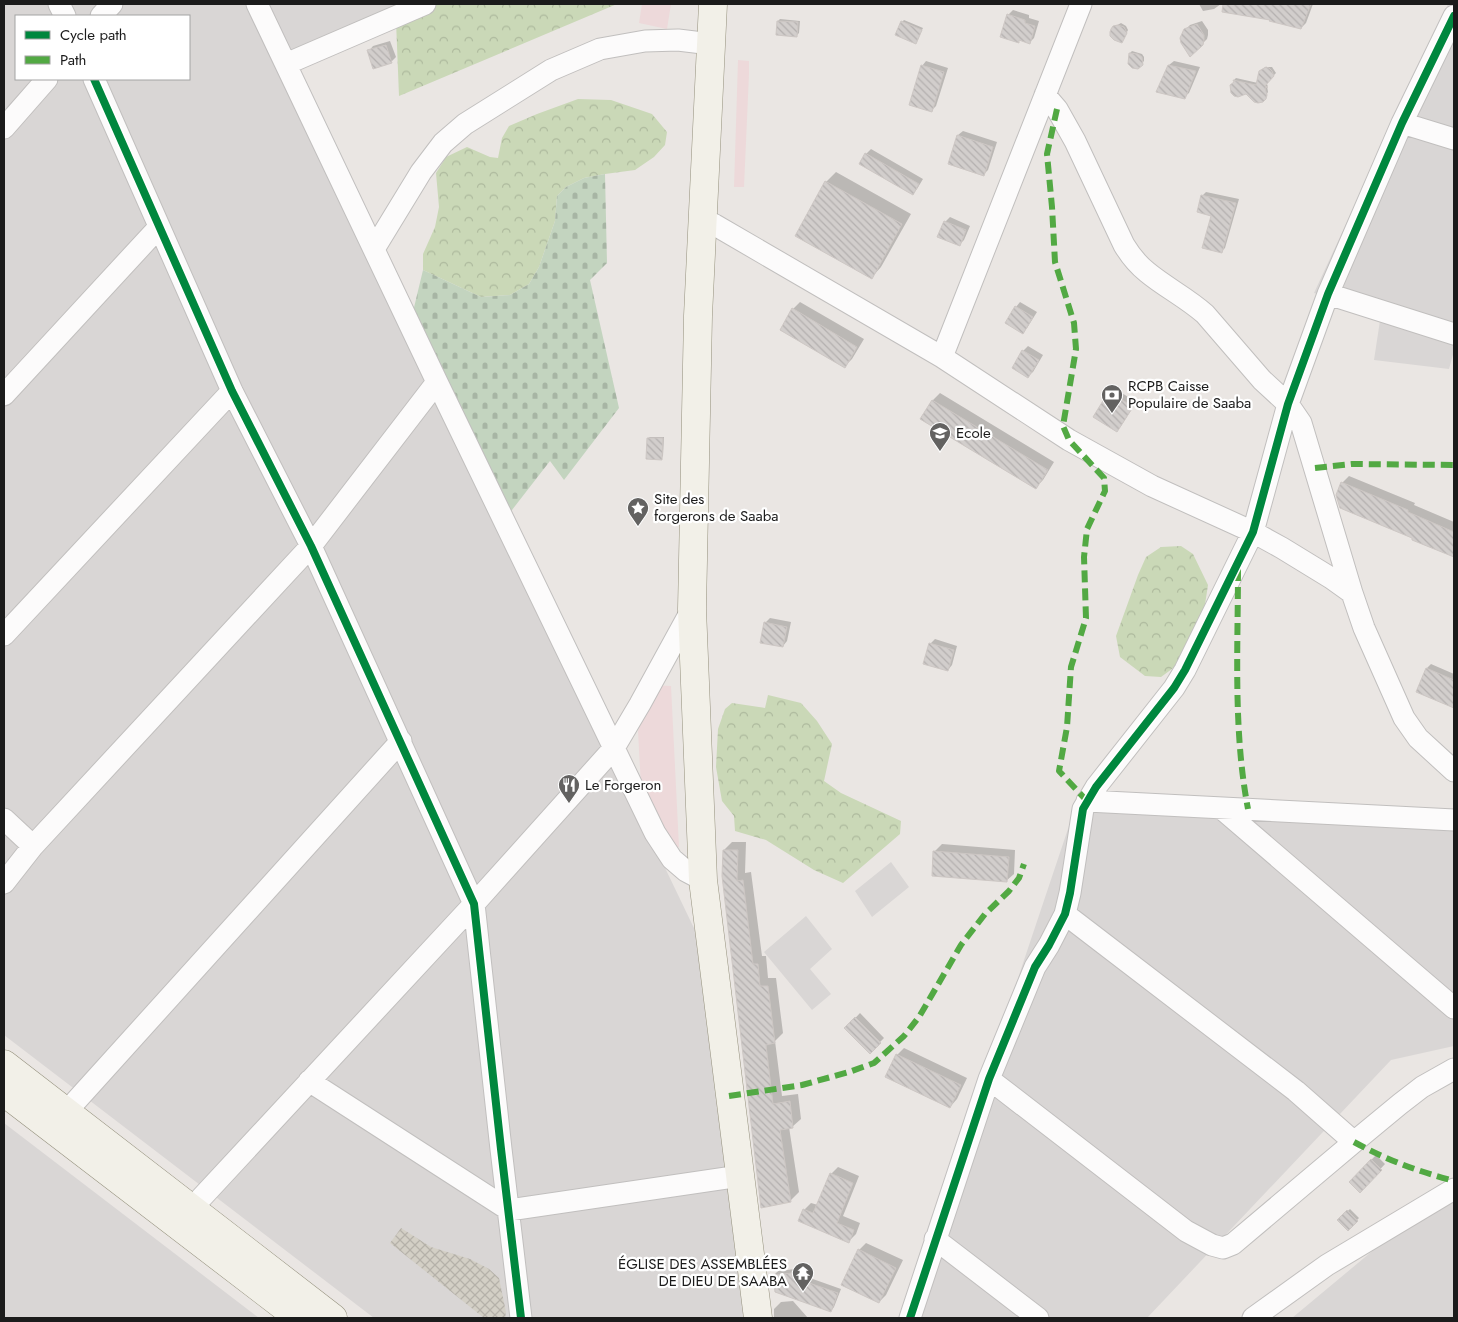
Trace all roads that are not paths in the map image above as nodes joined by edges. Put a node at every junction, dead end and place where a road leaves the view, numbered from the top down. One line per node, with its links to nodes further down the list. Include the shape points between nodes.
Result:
1 (112, 4): 6 (street)
2 (257, 4): 9 (street)
3 (425, 4): 9 (street)
4 (713, 4): 8 (street)
5 (1081, 4): 12 (street)
6 (102, 15)
7 (1454, 16): 13 (street)
8 (710, 44): 16 (street); 18 (street, via 678,40 645,41 600,49 551,70 465,124 443,143 421,172)
9 (286, 64): 18 (street)
10 (46, 80): 14 (street)
11 (94, 80): 17 (street)
12 (1045, 95): 21 (street); 25 (street, via 1075,141 1133,258 1205,314 1262,380)
13 (1402, 123): 15 (street); 19 (street)
14 (4, 128)
15 (1454, 139)
16 (703, 219): 21 (street); 29 (street)
17 (159, 227): 23 (street); 24 (street)
18 (374, 249): 22 (street)
19 (1328, 294): 20 (street); 25 (street)
20 (1454, 334)
21 (942, 357): 26 (street, via 1069,440 1152,486)
22 (437, 382): 27 (street); 32 (street)
23 (232, 391): 27 (street); 30 (street)
24 (4, 395)
25 (1288, 404): 26 (street); 28 (street, via 1306,434)
26 (1252, 532): 28 (street); 34 (street, via 1174,688)
27 (311, 546): 31 (street); 38 (street)
28 (1352, 593): 33 (street, via 1404,718 1418,738)
29 (692, 609): 32 (street); 39 (street)
30 (6, 627)
31 (401, 741): 41 (street); 49 (street)
32 (614, 748): 39 (street, via 655,833 672,860); 41 (street)
33 (1454, 771)
34 (1087, 801): 35 (street); 42 (street, via 1081,818)
35 (1221, 808): 37 (street); 43 (street)
36 (4, 819): 38 (street)
37 (1454, 820)
38 (33, 846): 40 (street)
39 (703, 880): 51 (street)
40 (4, 882)
41 (474, 904): 47 (street); 54 (street)
42 (1065, 914): 46 (street, via 1035,967); 50 (street, via 1296,1091)
43 (1454, 1008)
44 (4, 1064): 49 (street)
45 (1454, 1069): 50 (street, via 1422,1087)
46 (989, 1079): 50 (street, via 1186,1231 1224,1248 1234,1244); 55 (street)
47 (309, 1081): 53 (street); 54 (street)
48 (4, 1092): 56 (street)
49 (66, 1112): 53 (street)
50 (1354, 1142)
51 (740, 1176): 54 (street); 59 (street)
52 (1454, 1189): 62 (street, via 1327,1265)
53 (191, 1209): 57 (street)
54 (509, 1210): 58 (street)
55 (935, 1239): 60 (street); 61 (street)
56 (299, 1318)
57 (333, 1318)
58 (521, 1318)
59 (758, 1318)
60 (910, 1318)
61 (1038, 1318)
62 (1253, 1318)

